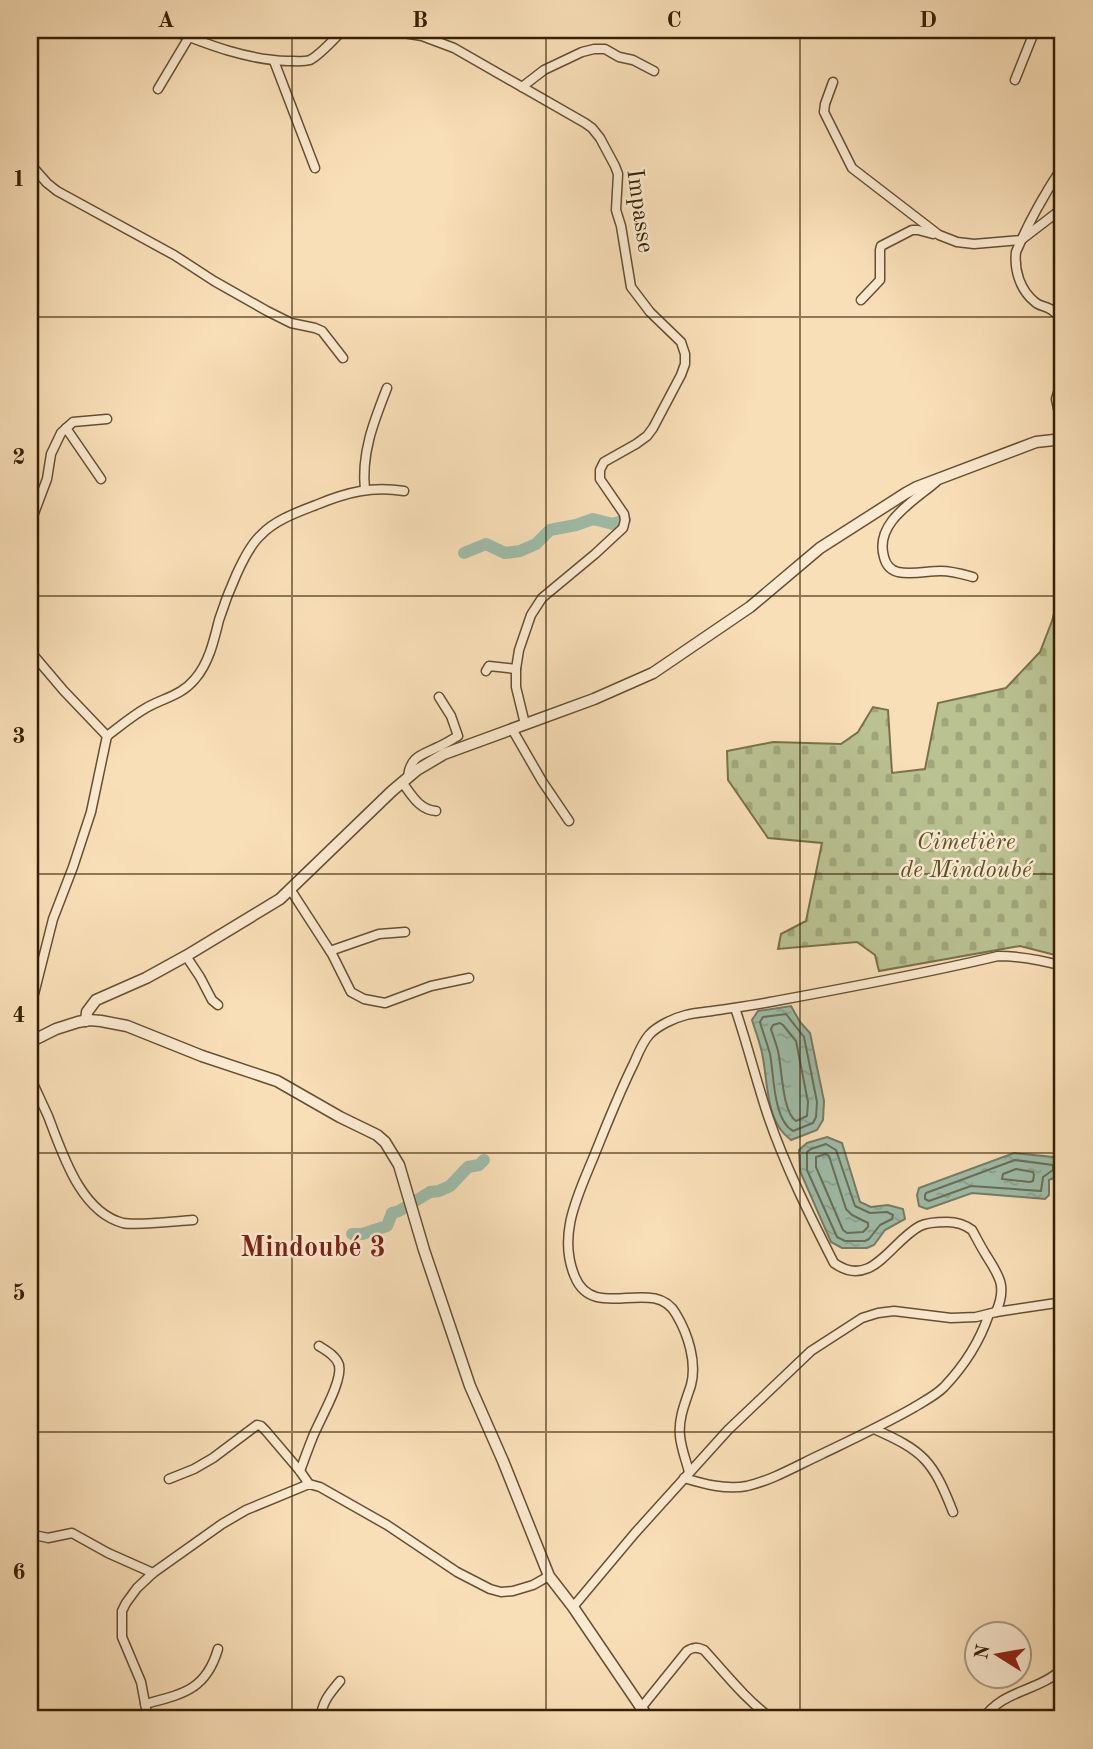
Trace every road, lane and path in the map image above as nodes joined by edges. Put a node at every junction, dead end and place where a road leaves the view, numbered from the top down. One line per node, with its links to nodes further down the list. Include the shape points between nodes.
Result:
1 (171, 30): 5 (street)
2 (342, 30): 6 (street, via 309,60)
3 (385, 30): 10 (street, Impasse, via 422,36 454,48)
4 (1035, 30): 8 (street)
5 (189, 37): 6 (street); 11 (street)
6 (274, 61): 14 (street)
7 (654, 71): 10 (street, via 594,49 544,70)
8 (1015, 80)
9 (833, 82): 16 (street, via 824,112 852,168)
10 (522, 87): 34 (street, Impasse, via 585,123 600,138 618,174 616,210 631,287 681,342 685,364 647,436 604,462 600,470 600,479 624,514 622,528 542,598 523,633)
11 (158, 89)
12 (30, 164): 20 (street, via 57,191 88,210 267,311 322,331)
13 (1063, 166): 17 (street)
14 (315, 168)
15 (1063, 211): 17 (street)
16 (939, 236): 17 (street, via 974,244); 18 (street, via 912,230 885,243 880,250 880,280)
17 (1021, 240): 19 (street, via 1015,259 1020,283 1037,305)
18 (861, 300)
19 (1063, 319)
20 (343, 358)
21 (1063, 377): 25 (street, via 1056,399)
22 (387, 388): 29 (street, via 367,444)
23 (107, 419): 24 (street, via 74,422)
24 (65, 428): 28 (street); 31 (street, via 51,454)
25 (1063, 433)
26 (1063, 439): 27 (street, via 1036,442)
27 (941, 478): 32 (street, via 888,524 882,548 885,561 895,572 938,570); 37 (street, via 906,493 820,548 750,607 653,673)
28 (101, 479)
29 (365, 490): 30 (street); 39 (street, via 306,509 262,533 225,604 197,677)
30 (404, 491)
31 (30, 524)
32 (973, 577)
33 (30, 651): 39 (street)
34 (516, 669): 35 (street, via 489,667); 37 (street, Impasse)
35 (486, 671)
36 (439, 697): 40 (street, via 458,736 413,760)
37 (525, 724): 38 (street)
38 (512, 729): 40 (street, via 444,754); 42 (street)
39 (107, 736): 51 (street, via 91,812 53,919)
40 (405, 779): 41 (street, via 417,802); 43 (street)
41 (436, 811)
42 (569, 821)
43 (290, 890): 45 (street); 46 (street)
44 (405, 932): 45 (street, via 379,934)
45 (330, 951): 48 (street, via 351,992 375,1002)
46 (186, 956): 49 (street); 52 (street, via 96,1000)
47 (1063, 966): 50 (street, via 998,956)
48 (469, 978)
49 (218, 1005)
50 (735, 1008): 57 (street, via 768,1117 834,1263 843,1269 865,1270 920,1225 965,1225 999,1276 1001,1301); 61 (street, via 686,1015 649,1035 584,1177 567,1232 575,1279 582,1289 605,1299 660,1300 677,1315 694,1367 680,1424)
51 (30, 1010)
52 (86, 1021): 53 (street); 67 (street, via 127,1026 287,1085 385,1142 399,1165 470,1386)
53 (30, 1042)
54 (30, 1077): 55 (street, via 67,1164 95,1206 129,1224)
55 (194, 1220)
56 (1063, 1302): 57 (street)
57 (993, 1313): 59 (street, via 968,1357 935,1395); 61 (street, via 951,1318 894,1311 862,1318 811,1352)
58 (319, 1346): 60 (street, via 333,1356 340,1371)
59 (874, 1429): 61 (street, via 747,1486 726,1488); 64 (street, via 927,1461)
60 (300, 1471): 62 (street, via 257,1425 213,1458); 63 (street)
61 (687, 1475): 68 (street)
62 (169, 1479)
63 (309, 1484): 66 (street, via 246,1510); 67 (street, via 387,1525 490,1589 523,1589)
64 (953, 1512)
65 (30, 1534): 66 (street, via 48,1538 77,1534)
66 (153, 1573): 72 (street, via 122,1611 125,1647 141,1682)
67 (549, 1576): 68 (street)
68 (573, 1608): 73 (street)
69 (218, 1649): 72 (street, via 213,1665 195,1686)
70 (1063, 1668): 78 (street, via 1045,1682 992,1706)
71 (340, 1681): 75 (street, via 321,1707)
72 (145, 1704): 74 (street)
73 (641, 1708): 76 (street); 77 (street, via 687,1651 698,1647)
74 (148, 1719)
75 (321, 1719)
76 (649, 1719)
77 (772, 1719)
78 (983, 1719)

